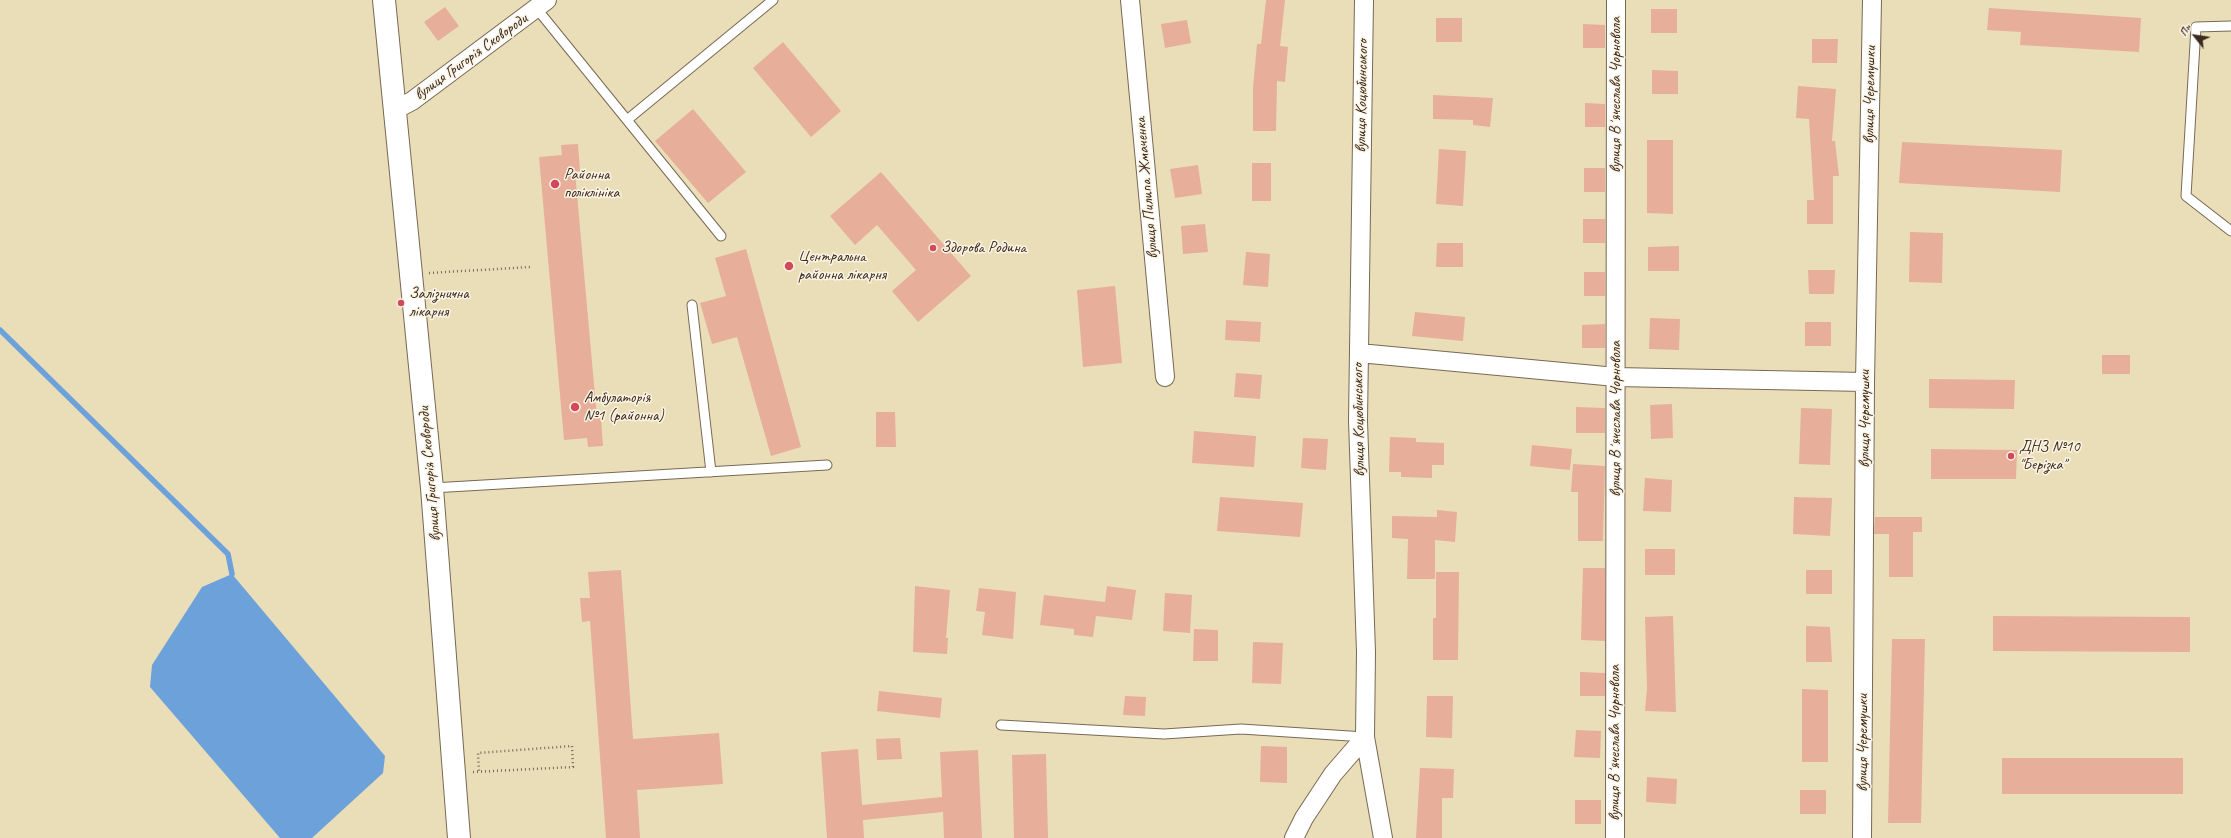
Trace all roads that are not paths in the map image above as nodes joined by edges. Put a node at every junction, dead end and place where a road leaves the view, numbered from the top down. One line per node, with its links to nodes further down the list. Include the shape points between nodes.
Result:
1 (384, 0): 9 (street, вулиця Григорія Сковороди)
2 (772, 0): 10 (lane)
3 (1130, 0): 15 (street, вулиця Пилипа Жмаченка)
4 (1364, 0): 14 (street, вулиця Коцюбинського)
5 (1616, 0): 16 (street, вулиця Вʼячеслава Чорновола)
6 (1872, 0): 17 (street, вулиця Черемушки)
7 (542, 4): 9 (street, вулиця Григорія Сковороди, via 412,101); 10 (lane)
8 (2231, 26): 11 (lane, via 2196,27 2186,196)
9 (394, 111): 20 (street, вулиця Григорія Сковороди)
10 (627, 120): 12 (lane)
11 (2231, 231)
12 (721, 236)
13 (692, 305): 19 (lane)
14 (1359, 353): 16 (street); 22 (street, вулиця Коцюбинського, via 1358,421 1366,652)
15 (1165, 377)
16 (1616, 377): 17 (street); 26 (street, вулиця Вʼячеслава Чорновола)
17 (1865, 382): 27 (street, вулиця Черемушки)
18 (827, 465): 19 (lane)
19 (711, 472): 20 (lane)
20 (432, 488): 23 (street, вулиця Григорія Сковороди)
21 (1001, 725): 22 (lane, via 1164,734 1241,728)
22 (1365, 737): 24 (street, via 1333,774); 25 (street, вулиця Коцюбинського)
23 (459, 838)
24 (1294, 838)
25 (1383, 838)
26 (1615, 838)
27 (1862, 838)

